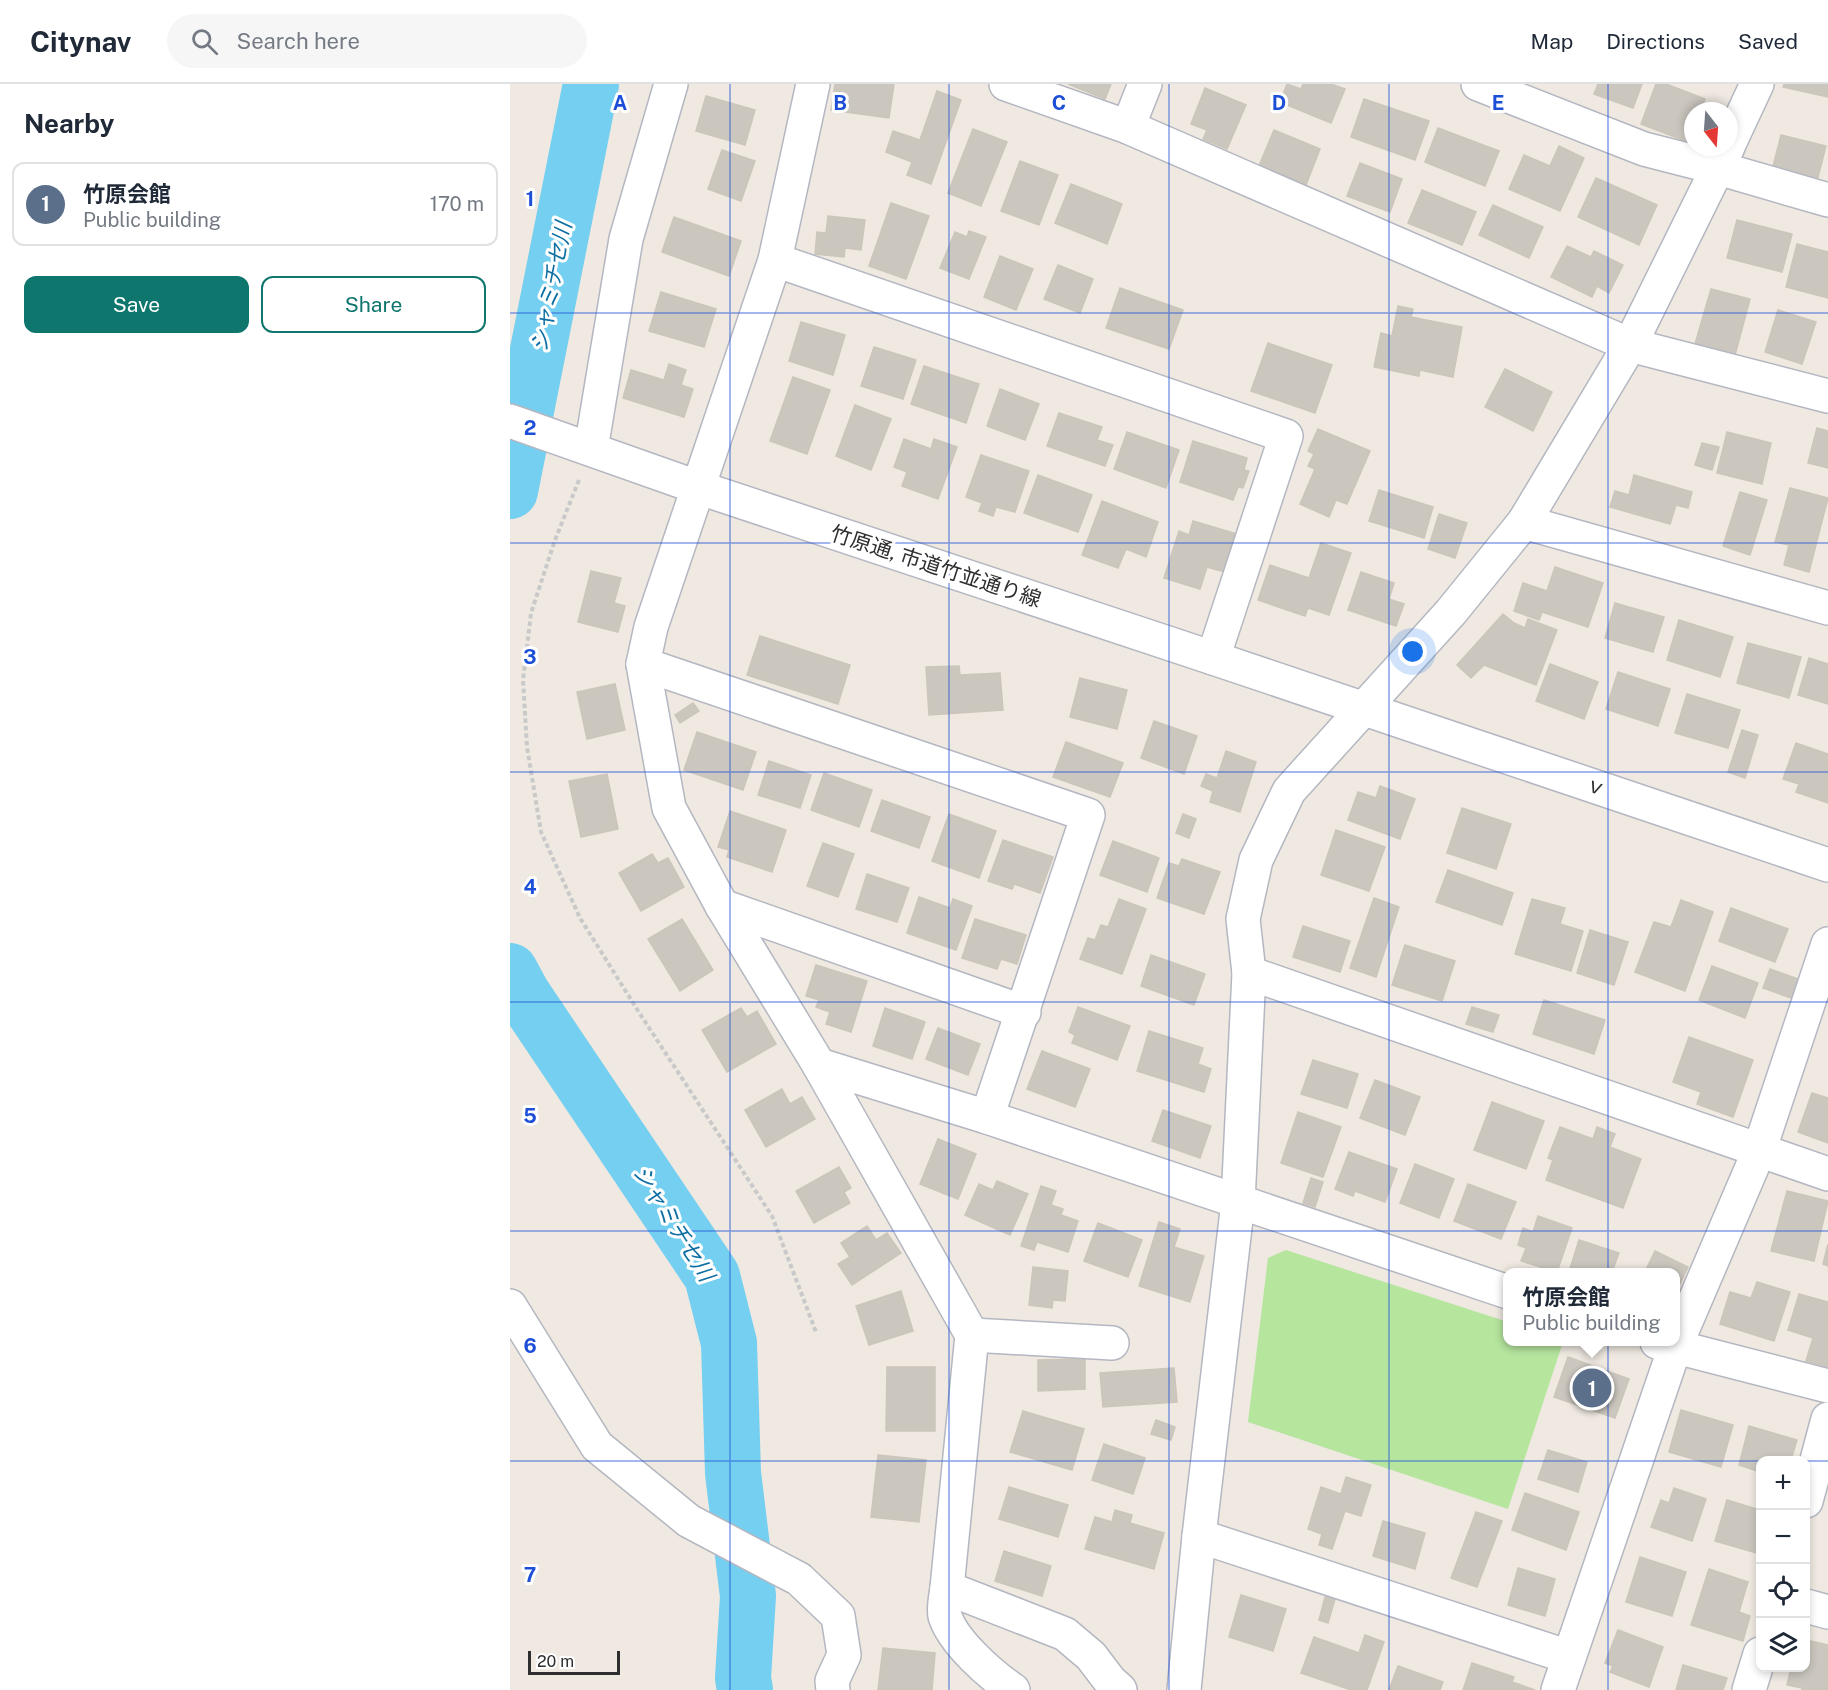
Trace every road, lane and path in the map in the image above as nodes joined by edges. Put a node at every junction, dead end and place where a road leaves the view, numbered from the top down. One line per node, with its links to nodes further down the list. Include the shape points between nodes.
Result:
1 (671, 84): 17 (street, via 626,239)
2 (813, 84): 13 (street)
3 (1006, 84): 8 (street)
4 (1145, 84): 8 (street)
5 (1478, 84): 9 (street, via 1644,149)
6 (1757, 84): 7 (street)
7 (1738, 125)
8 (1128, 128): 14 (street)
9 (1684, 151)
10 (1724, 156): 14 (street)
11 (1732, 156): 12 (street)
12 (1828, 200)
13 (775, 260): 18 (street); 21 (street, via 1286,436)
14 (1630, 345): 15 (street); 19 (street)
15 (1828, 396)
16 (510, 421): 17 (street, 竹原通, 市道竹並通り線)
17 (579, 444): 18 (street, 竹原通, 市道竹並通り線); 37 (path, via 555,540 531,613 523,680 527,747 541,832 580,918 772,1216)
18 (697, 487): 21 (street, 竹原通, 市道竹並通り線); 22 (street, via 651,627)
19 (1524, 522): 20 (street); 23 (street, via 1451,612)
20 (1828, 608)
21 (1213, 658): 23 (street, 竹原通, 市道竹並通り線)
22 (643, 664): 25 (street, via 669,808); 28 (street, via 1088,815)
23 (1364, 709): 24 (street, ｖ); 27 (street, via 1290,791 1256,860 1243,919)
24 (1828, 865)
25 (722, 906): 28 (street); 29 (street)
26 (1828, 944): 31 (street)
27 (1249, 973): 31 (street); 33 (street)
28 (1024, 1012): 30 (street)
29 (819, 1065): 30 (street); 38 (street)
30 (987, 1117): 33 (street)
31 (1759, 1150): 32 (street); 36 (street)
32 (1828, 1174)
33 (1238, 1202): 34 (street); 45 (street)
34 (1503, 1290)
35 (510, 1306): 51 (street, via 597,1446 689,1521 799,1579 838,1616 844,1655)
36 (1680, 1315)
37 (816, 1332)
38 (972, 1335): 39 (street); 46 (street)
39 (1112, 1342)
40 (1665, 1346): 49 (street)
41 (1674, 1346): 42 (street)
42 (1828, 1386)
43 (1828, 1419): 44 (street)
44 (1810, 1486)
45 (1199, 1536): 49 (street); 54 (street)
46 (947, 1588): 52 (street, via 944,1615 956,1636 992,1676); 53 (street, via 1065,1634 1091,1656)
47 (1810, 1607): 48 (street)
48 (1828, 1612)
49 (1569, 1657): 55 (street)
50 (1756, 1669): 56 (street)
51 (832, 1690)
52 (1013, 1690)
53 (1120, 1690)
54 (1184, 1690)
55 (1558, 1690)
56 (1749, 1690)

